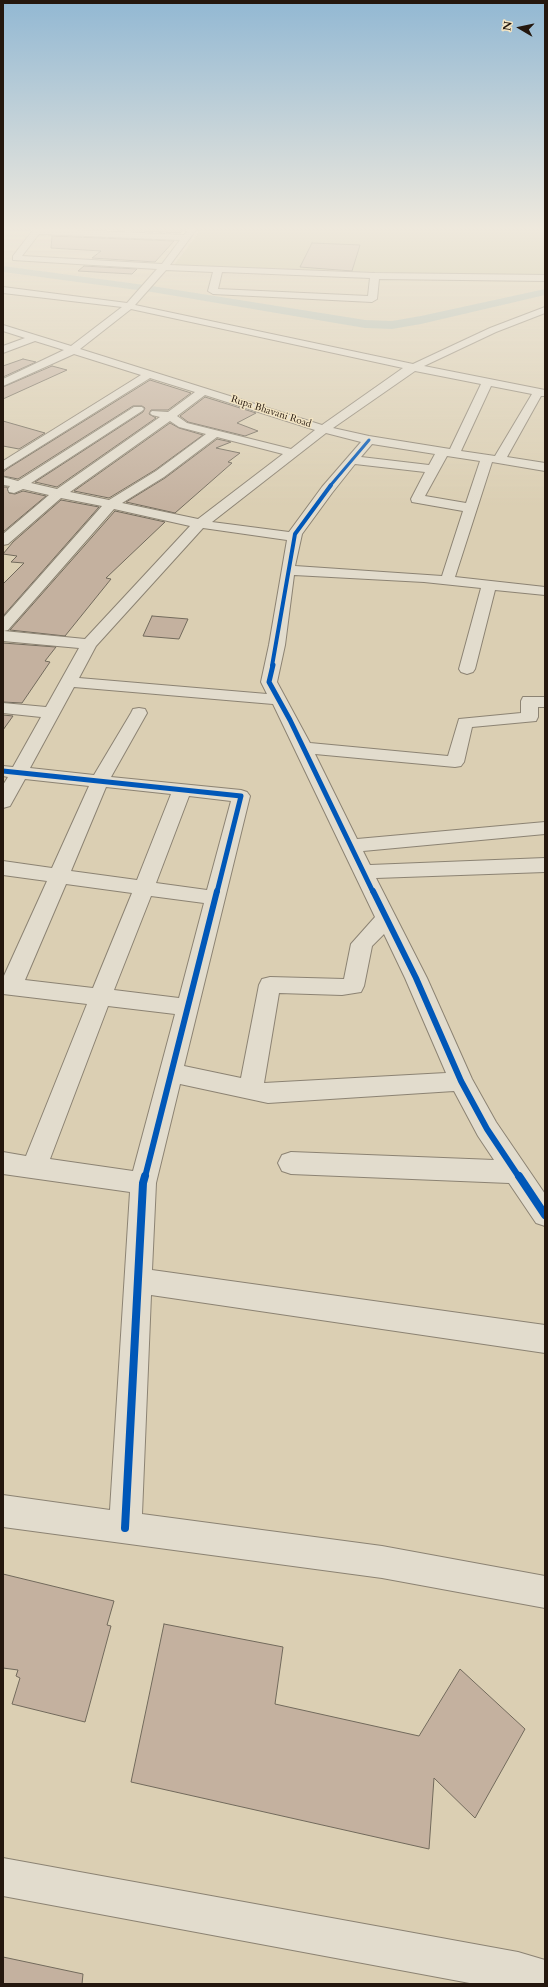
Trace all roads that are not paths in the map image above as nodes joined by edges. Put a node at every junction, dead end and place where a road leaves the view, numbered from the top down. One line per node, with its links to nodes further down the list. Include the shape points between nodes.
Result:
1 (108, 323): 7 (street)
2 (206, 323): 8 (street)
3 (512, 323): 8 (street)
4 (3, 328): 5 (street, Rupa Bhavani Road)
5 (34, 338): 6 (street); 7 (street, Rupa Bhavani Road)
6 (3, 350)
7 (73, 350): 9 (street, Rupa Bhavani Road); 11 (street)
8 (414, 368): 10 (street); 17 (street, via 404,372)
9 (149, 374): 12 (street, Rupa Bhavani Road); 14 (street)
10 (487, 382): 13 (street); 20 (street)
11 (3, 383)
12 (204, 391): 16 (street); 17 (street, Rupa Bhavani Road)
13 (542, 393): 22 (street)
14 (104, 402): 15 (street); 24 (street)
15 (138, 409): 16 (street); 28 (street)
16 (170, 416): 18 (street, via 183,425); 29 (street)
17 (324, 429): 19 (street, Rupa Bhavani Road); 21 (street)
18 (215, 433): 21 (street); 31 (street, via 160,474)
19 (369, 440): 20 (street, Rupa Bhavani Road); 23 (street)
20 (449, 452): 22 (street, Rupa Bhavani Road); 26 (street)
21 (293, 453): 33 (street)
22 (493, 459): 25 (street, Rupa Bhavani Road); 32 (street)
23 (352, 460): 26 (street); 34 (street)
24 (3, 466)
25 (545, 467)
26 (433, 469): 32 (street, via 417,499)
27 (3, 481): 28 (street)
28 (20, 485): 29 (street); 30 (street)
29 (58, 494): 31 (street); 35 (street)
30 (3, 496)
31 (110, 505): 33 (street); 40 (street)
32 (471, 508): 37 (street)
33 (200, 524): 34 (street); 42 (street)
34 (294, 537): 36 (street)
35 (3, 541)
36 (288, 570): 37 (street); 45 (street, via 269,682)
37 (447, 581): 38 (street)
38 (489, 585): 39 (street); 43 (street)
39 (545, 591)
40 (3, 627)
41 (3, 636): 42 (street)
42 (89, 644): 44 (street)
43 (467, 669)
44 (68, 682): 45 (street); 48 (street)
45 (279, 700): 50 (street)
46 (545, 702): 50 (street, via 529,701 530,717 465,723 454,762)
47 (3, 708): 48 (street)
48 (52, 713): 51 (street)
49 (139, 713): 52 (street)
50 (304, 748): 56 (street)
51 (11, 772): 52 (street); 54 (street)
52 (100, 782): 53 (street); 60 (street)
53 (182, 790): 61 (street); 62 (street, via 241,796)
54 (3, 802)
55 (545, 828): 56 (street)
56 (350, 846): 59 (street)
57 (545, 865): 59 (street)
58 (3, 868): 60 (street)
59 (364, 872): 63 (street)
60 (59, 876): 61 (street); 64 (street)
61 (143, 888): 62 (street); 65 (street)
62 (215, 898): 66 (street)
63 (386, 918): 68 (street, via 416,978); 69 (street, via 362,944 353,986 270,985)
64 (7, 987): 65 (street)
65 (100, 997): 66 (street); 72 (street)
66 (188, 1007): 67 (street)
67 (171, 1073): 69 (street); 74 (street)
68 (461, 1081): 69 (street, via 268,1093); 73 (street, via 487,1129)
69 (251, 1089)
70 (3, 1163): 72 (street)
71 (291, 1163): 73 (street)
72 (34, 1167): 74 (street)
73 (516, 1172): 75 (street)
74 (143, 1183): 76 (street)
75 (545, 1215)
76 (138, 1282): 77 (street); 79 (street)
77 (545, 1340)
78 (3, 1511): 79 (street)
79 (125, 1528): 80 (street, via 382,1562)
80 (545, 1592)
81 (3, 1878): 82 (street, via 511,1971)
82 (545, 1980)

